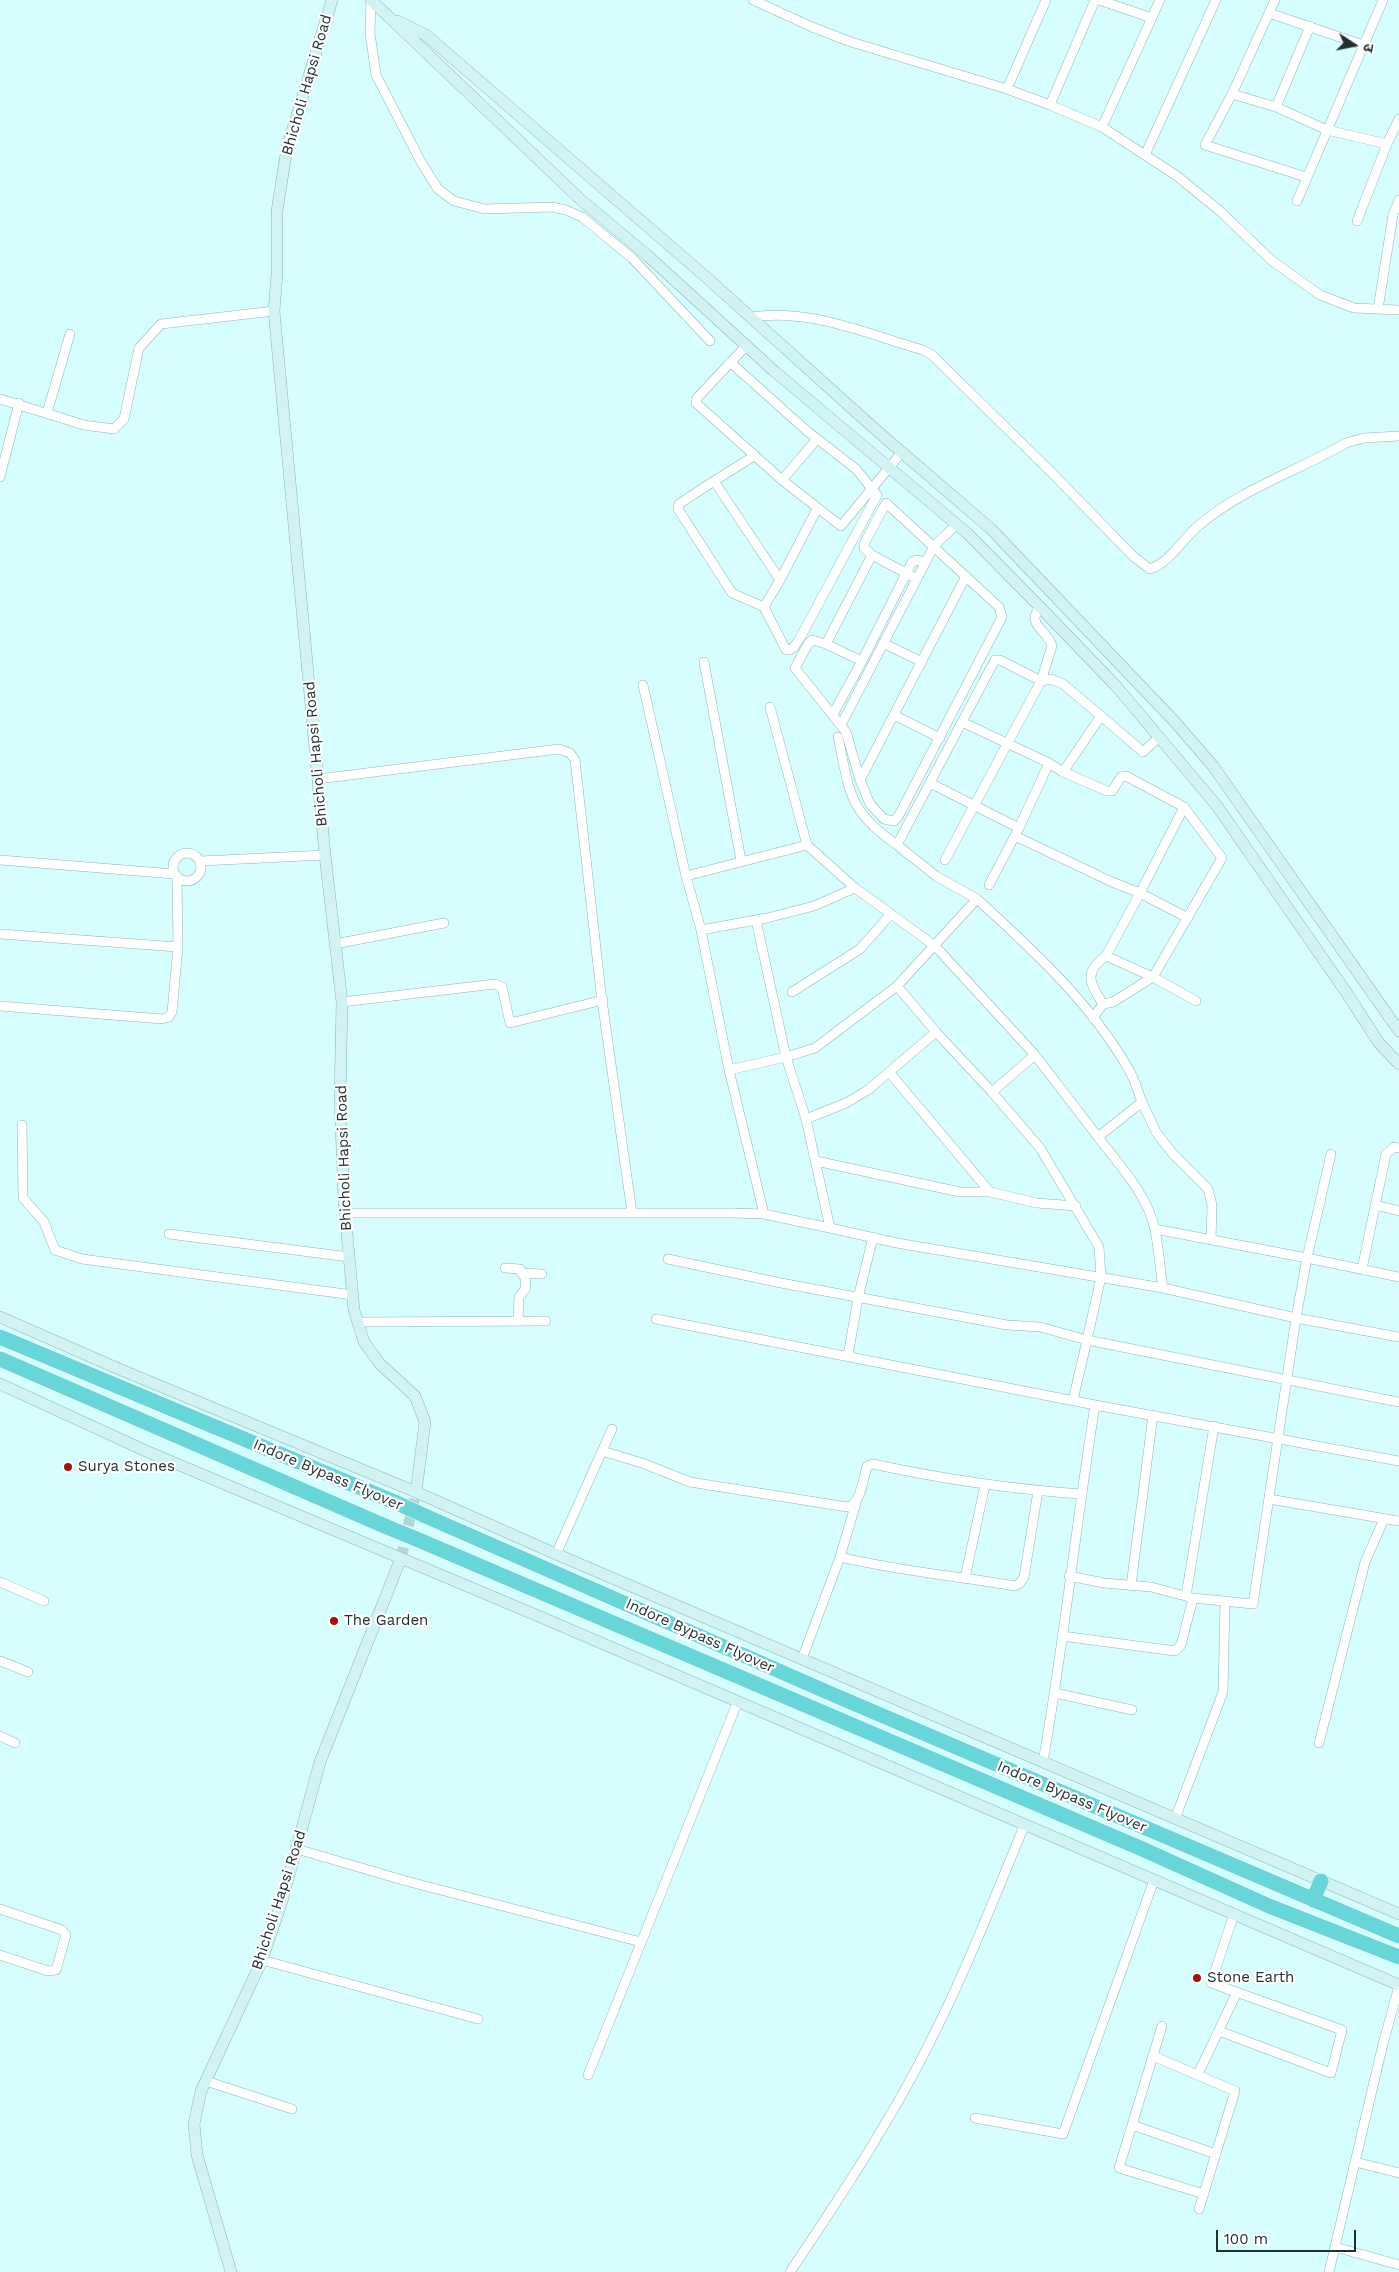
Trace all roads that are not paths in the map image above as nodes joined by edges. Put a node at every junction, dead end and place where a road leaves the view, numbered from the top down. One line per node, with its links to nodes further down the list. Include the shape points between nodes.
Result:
1 (332, 0): 32 (street, Bhicholi Hapsi Road, via 287,148 277,211)
2 (371, 0): 12 (street); 35 (street, via 370,33 376,75 438,189 454,201 485,209 552,207 582,217 632,258)
3 (753, 0): 16 (street, via 851,42)
4 (1046, 0): 16 (street)
5 (1095, 0): 18 (street)
6 (1099, 0): 13 (street)
7 (1160, 0): 13 (street)
8 (1216, 0): 24 (street)
9 (1275, 0): 11 (street)
10 (1383, 0): 15 (street)
11 (1269, 14): 14 (street); 17 (street)
12 (386, 15): 33 (street, via 426,35); 36 (street, via 581,200)
13 (1152, 18): 21 (street)
14 (1310, 26): 15 (street); 19 (street)
15 (1363, 45): 22 (street)
16 (1007, 89): 18 (street)
17 (1232, 94): 19 (street); 25 (street, via 1205,145)
18 (1050, 105): 21 (street)
19 (1276, 107): 22 (street)
20 (1399, 119): 23 (street)
21 (1102, 127): 24 (street)
22 (1327, 130): 23 (street); 25 (street)
23 (1387, 144): 28 (street)
24 (1145, 155): 30 (street, via 1190,186 1271,260 1320,295 1354,308)
25 (1306, 177): 27 (street)
26 (1399, 200): 29 (street, via 1392,215)
27 (1297, 201)
28 (1357, 221)
29 (1395, 234): 30 (street)
30 (1378, 309): 31 (street)
31 (1399, 310)
32 (274, 311): 40 (street, via 161,324 139,348 124,419 114,428 84,424); 80 (street, Bhicholi Hapsi Road)
33 (751, 317): 41 (street, via 776,314 821,319 932,355 1134,557 1150,569 1162,565 1200,525 1239,498 1346,443 1364,438); 43 (street)
34 (70, 334): 40 (street)
35 (710, 341)
36 (747, 345): 37 (street); 45 (street)
37 (730, 362): 42 (street); 44 (street, via 696,402)
38 (0, 399): 39 (street)
39 (19, 403): 40 (street); 46 (street)
40 (47, 412)
41 (1399, 436)
42 (817, 439): 47 (street); 49 (street, via 856,469)
43 (902, 452): 45 (street); 118 (street, via 991,528 1175,722 1212,766)
44 (754, 456): 47 (street); 48 (street)
45 (889, 468): 49 (street); 51 (street)
46 (0, 477)
47 (782, 480): 50 (street)
48 (714, 481): 58 (street); 59 (street, via 678,504 678,509 732,593)
49 (872, 488): 50 (street, via 841,526); 59 (street, via 877,495 794,647 786,650)
50 (818, 509): 58 (street)
51 (957, 524): 52 (street); 60 (street)
52 (934, 546): 53 (street, via 886,503 864,544 866,552); 54 (street); 56 (street)
53 (872, 555): 55 (street); 62 (street)
54 (925, 562): 55 (street, via 912,562); 57 (street)
55 (906, 573): 57 (street); 63 (street)
56 (966, 576): 65 (street); 76 (street, via 999,607 1002,617)
57 (917, 578): 61 (street)
58 (780, 580): 59 (street)
59 (764, 607)
60 (1040, 607): 66 (street, via 1035,624 1052,646); 75 (street, via 1116,686)
61 (883, 643): 65 (street); 73 (street)
62 (826, 644): 63 (street); 69 (street, via 812,640 795,668)
63 (862, 661): 69 (street)
64 (704, 662): 90 (street)
65 (922, 662): 70 (street)
66 (1041, 681): 71 (street, via 1051,679 1063,684); 72 (street, via 995,660); 77 (street)
67 (643, 685): 94 (street)
68 (770, 707): 86 (street)
69 (833, 714): 73 (street)
70 (894, 715): 76 (street); 81 (street)
71 (1101, 716): 75 (street, via 1143,752); 79 (street)
72 (962, 722): 77 (street); 82 (street)
73 (841, 725): 81 (street, via 851,743)
74 (838, 737): 87 (street, via 849,786 860,813 874,829)
75 (1159, 737): 122 (street, via 1217,806 1379,1044)
76 (940, 738): 81 (street, via 894,821 884,819 870,804)
77 (1006, 743): 78 (street); 83 (street)
78 (1049, 763): 79 (street); 85 (street)
79 (1063, 772): 84 (street, via 1107,791 1112,791 1121,777 1126,776)
80 (318, 778): 88 (street, Bhicholi Hapsi Road); 112 (street, via 559,749 570,753 575,760)
81 (860, 780)
82 (930, 783): 83 (street); 87 (street)
83 (974, 806): 85 (street); 91 (street)
84 (1184, 807): 97 (street); 100 (street, via 1222,858)
85 (1017, 832): 95 (street); 97 (street, via 1112,882)
86 (807, 845): 90 (street); 96 (street)
87 (897, 846): 98 (street, via 936,876)
88 (325, 855): 92 (street); 105 (street, Bhicholi Hapsi Road)
89 (0, 860): 93 (street)
90 (741, 860): 94 (street)
91 (945, 860)
92 (200, 861): 93 (street, via 202,870 197,877 190,881); 93 (street, via 194,854 181,854 175,860)
93 (176, 875): 107 (street)
94 (686, 876): 103 (street)
95 (989, 885)
96 (854, 888): 99 (street); 101 (street, via 814,906)
97 (1140, 893): 100 (street); 108 (street)
98 (977, 899): 106 (street); 117 (street, via 1047,963)
99 (891, 914): 106 (street); 111 (street, via 860,949)
100 (1188, 918): 109 (street)
101 (756, 920): 103 (street); 121 (street)
102 (444, 923): 105 (street)
103 (700, 930): 123 (street)
104 (0, 934): 107 (street)
105 (335, 944): 114 (street, Bhicholi Hapsi Road)
106 (935, 946): 110 (street); 120 (street)
107 (178, 948): 116 (street, via 169,1017)
108 (1106, 956): 109 (street); 115 (street, via 1091,971 1091,986)
109 (1153, 977): 113 (street); 115 (street, via 1113,1002)
110 (897, 986): 119 (street); 121 (street, via 815,1048)
111 (792, 992)
112 (603, 1000): 114 (street, via 510,1023 502,987 495,984); 138 (street)
113 (1196, 1001)
114 (342, 1002): 137 (street, Bhicholi Hapsi Road, via 340,1098)
115 (1103, 1004): 117 (street)
116 (0, 1006)
117 (1093, 1018): 126 (street, via 1130,1071)
118 (1399, 1031)
119 (936, 1032): 124 (street); 125 (street)
120 (1035, 1055): 125 (street); 129 (street)
121 (786, 1057): 123 (street); 127 (street)
122 (1399, 1064)
123 (729, 1070): 139 (street)
124 (888, 1072): 127 (street, via 846,1104); 133 (street)
125 (992, 1092): 135 (street, via 1040,1148)
126 (1142, 1102): 129 (street); 144 (street, via 1156,1132 1208,1189 1212,1205)
127 (806, 1119): 132 (street)
128 (22, 1125): 155 (street, via 23,1198 44,1222 55,1250 82,1259)
129 (1098, 1137): 141 (street, via 1141,1197)
130 (1399, 1148): 134 (street, via 1394,1147 1386,1154)
131 (1331, 1154): 146 (street)
132 (816, 1161): 133 (street, via 960,1192); 140 (street)
133 (990, 1192): 135 (street, via 1038,1203)
134 (1375, 1205): 136 (street); 149 (street)
135 (1076, 1206): 152 (street, via 1099,1247)
136 (1399, 1211)
137 (345, 1213): 138 (street); 145 (street, Bhicholi Hapsi Road)
138 (632, 1213): 139 (street)
139 (764, 1214): 140 (street)
140 (830, 1228): 143 (street)
141 (1155, 1229): 144 (street); 154 (street)
142 (169, 1234): 145 (street)
143 (873, 1237): 152 (street, via 898,1244); 156 (street)
144 (1211, 1240): 146 (street)
145 (350, 1257): 155 (street, Bhicholi Hapsi Road)
146 (1307, 1258): 149 (street); 158 (street)
147 (668, 1259): 156 (street)
148 (504, 1268): 150 (street, via 520,1269)
149 (1362, 1270): 153 (street)
150 (521, 1273): 151 (street); 160 (street, via 526,1288 519,1297)
151 (542, 1274)
152 (1101, 1277): 154 (street); 165 (street)
153 (1399, 1277)
154 (1163, 1288): 158 (street)
155 (353, 1296): 162 (street, Bhicholi Hapsi Road)
156 (858, 1298): 165 (street, via 1007,1325 1040,1327); 166 (street)
157 (0, 1317): 181 (street)
158 (1296, 1318): 163 (street); 168 (street)
159 (656, 1320): 166 (street)
160 (518, 1321): 161 (street); 162 (street)
161 (546, 1321)
162 (358, 1322): 181 (street, Bhicholi Hapsi Road, via 364,1342 380,1364 415,1396 425,1422)
163 (1399, 1336)
164 (0, 1337): 213 (highway, Indore Bypass Flyover, bridge, via 423,1515)
165 (1087, 1340): 168 (street); 170 (street)
166 (848, 1356): 170 (street)
167 (0, 1359): 220 (highway, Indore Bypass Flyover, bridge, via 1269,1906)
168 (1287, 1381): 171 (street); 176 (street)
169 (1, 1387): 189 (street)
170 (1073, 1400): 172 (street)
171 (1399, 1402)
172 (1095, 1405): 173 (street); 182 (street)
173 (1153, 1415): 174 (street); 193 (street)
174 (1214, 1426): 176 (street); 194 (street)
175 (612, 1429): 177 (street)
176 (1279, 1438): 178 (street); 183 (street)
177 (602, 1452): 184 (street, via 690,1482 851,1507); 187 (street)
178 (1399, 1461)
179 (985, 1484): 180 (street); 184 (street, via 935,1478 873,1464 867,1466); 191 (street)
180 (1038, 1491): 182 (street); 191 (street, via 1024,1577 1020,1583 1015,1586)
181 (416, 1492): 187 (street)
182 (1081, 1494): 190 (street)
183 (1269, 1499): 185 (street); 196 (street, via 1253,1604)
184 (856, 1503): 188 (street)
185 (1384, 1519): 186 (street); 206 (street, via 1365,1562)
186 (1399, 1520)
187 (556, 1554): 198 (street)
188 (840, 1557): 191 (street, via 886,1568); 198 (street)
189 (400, 1558): 202 (street); 210 (street, Bhicholi Hapsi Road, via 320,1762)
190 (1069, 1576): 193 (street); 197 (street)
191 (965, 1578)
192 (0, 1582): 195 (street)
193 (1131, 1586): 194 (street, via 1151,1587)
194 (1190, 1597): 196 (street); 197 (street, via 1181,1645 1175,1651)
195 (44, 1601)
196 (1226, 1602): 208 (street, via 1223,1692)
197 (1062, 1636): 201 (street)
198 (802, 1658): 207 (street)
199 (0, 1661): 200 (street)
200 (28, 1672)
201 (1055, 1693): 203 (street); 207 (street)
202 (738, 1701): 209 (street); 218 (street)
203 (1132, 1710)
204 (0, 1736): 205 (street)
205 (15, 1743)
206 (1319, 1743)
207 (1043, 1762): 208 (street)
208 (1175, 1818): 212 (street)
209 (1025, 1824): 211 (street); 242 (street, via 928,2046 840,2198)
210 (297, 1849): 218 (street); 221 (street, Bhicholi Hapsi Road)
211 (1154, 1880): 215 (street); 232 (street, via 1063,2134)
212 (1321, 1881): 213 (highway); 216 (street)
213 (1313, 1900): 217 (highway, Indore Bypass Flyover)
214 (0, 1909): 219 (street, via 62,1930 66,1935 56,1970 48,1971)
215 (1234, 1914): 222 (street); 223 (street, via 1211,1983)
216 (1399, 1914)
217 (1399, 1936)
218 (641, 1942): 229 (street)
219 (0, 1955)
220 (1399, 1958)
221 (262, 1960): 224 (street); 230 (street, Bhicholi Hapsi Road)
222 (1399, 1986): 235 (street)
223 (1237, 1992): 226 (street); 226 (street, via 1342,2030 1331,2073)
224 (478, 2019)
225 (1162, 2026): 227 (street)
226 (1219, 2031): 228 (street)
227 (1153, 2056): 228 (street); 233 (street)
228 (1198, 2074): 234 (street, via 1235,2091)
229 (588, 2075)
230 (206, 2081): 231 (street); 241 (street, Bhicholi Hapsi Road, via 194,2124 197,2155)
231 (292, 2109)
232 (975, 2118)
233 (1132, 2126): 234 (street); 237 (street, via 1119,2168)
234 (1216, 2154): 237 (street)
235 (1355, 2162): 236 (street); 239 (street)
236 (1399, 2173)
237 (1204, 2194): 238 (street)
238 (1199, 2209)
239 (1335, 2246): 240 (street); 243 (street)
240 (1399, 2266)
241 (231, 2272)
242 (790, 2272)
243 (1329, 2272)

